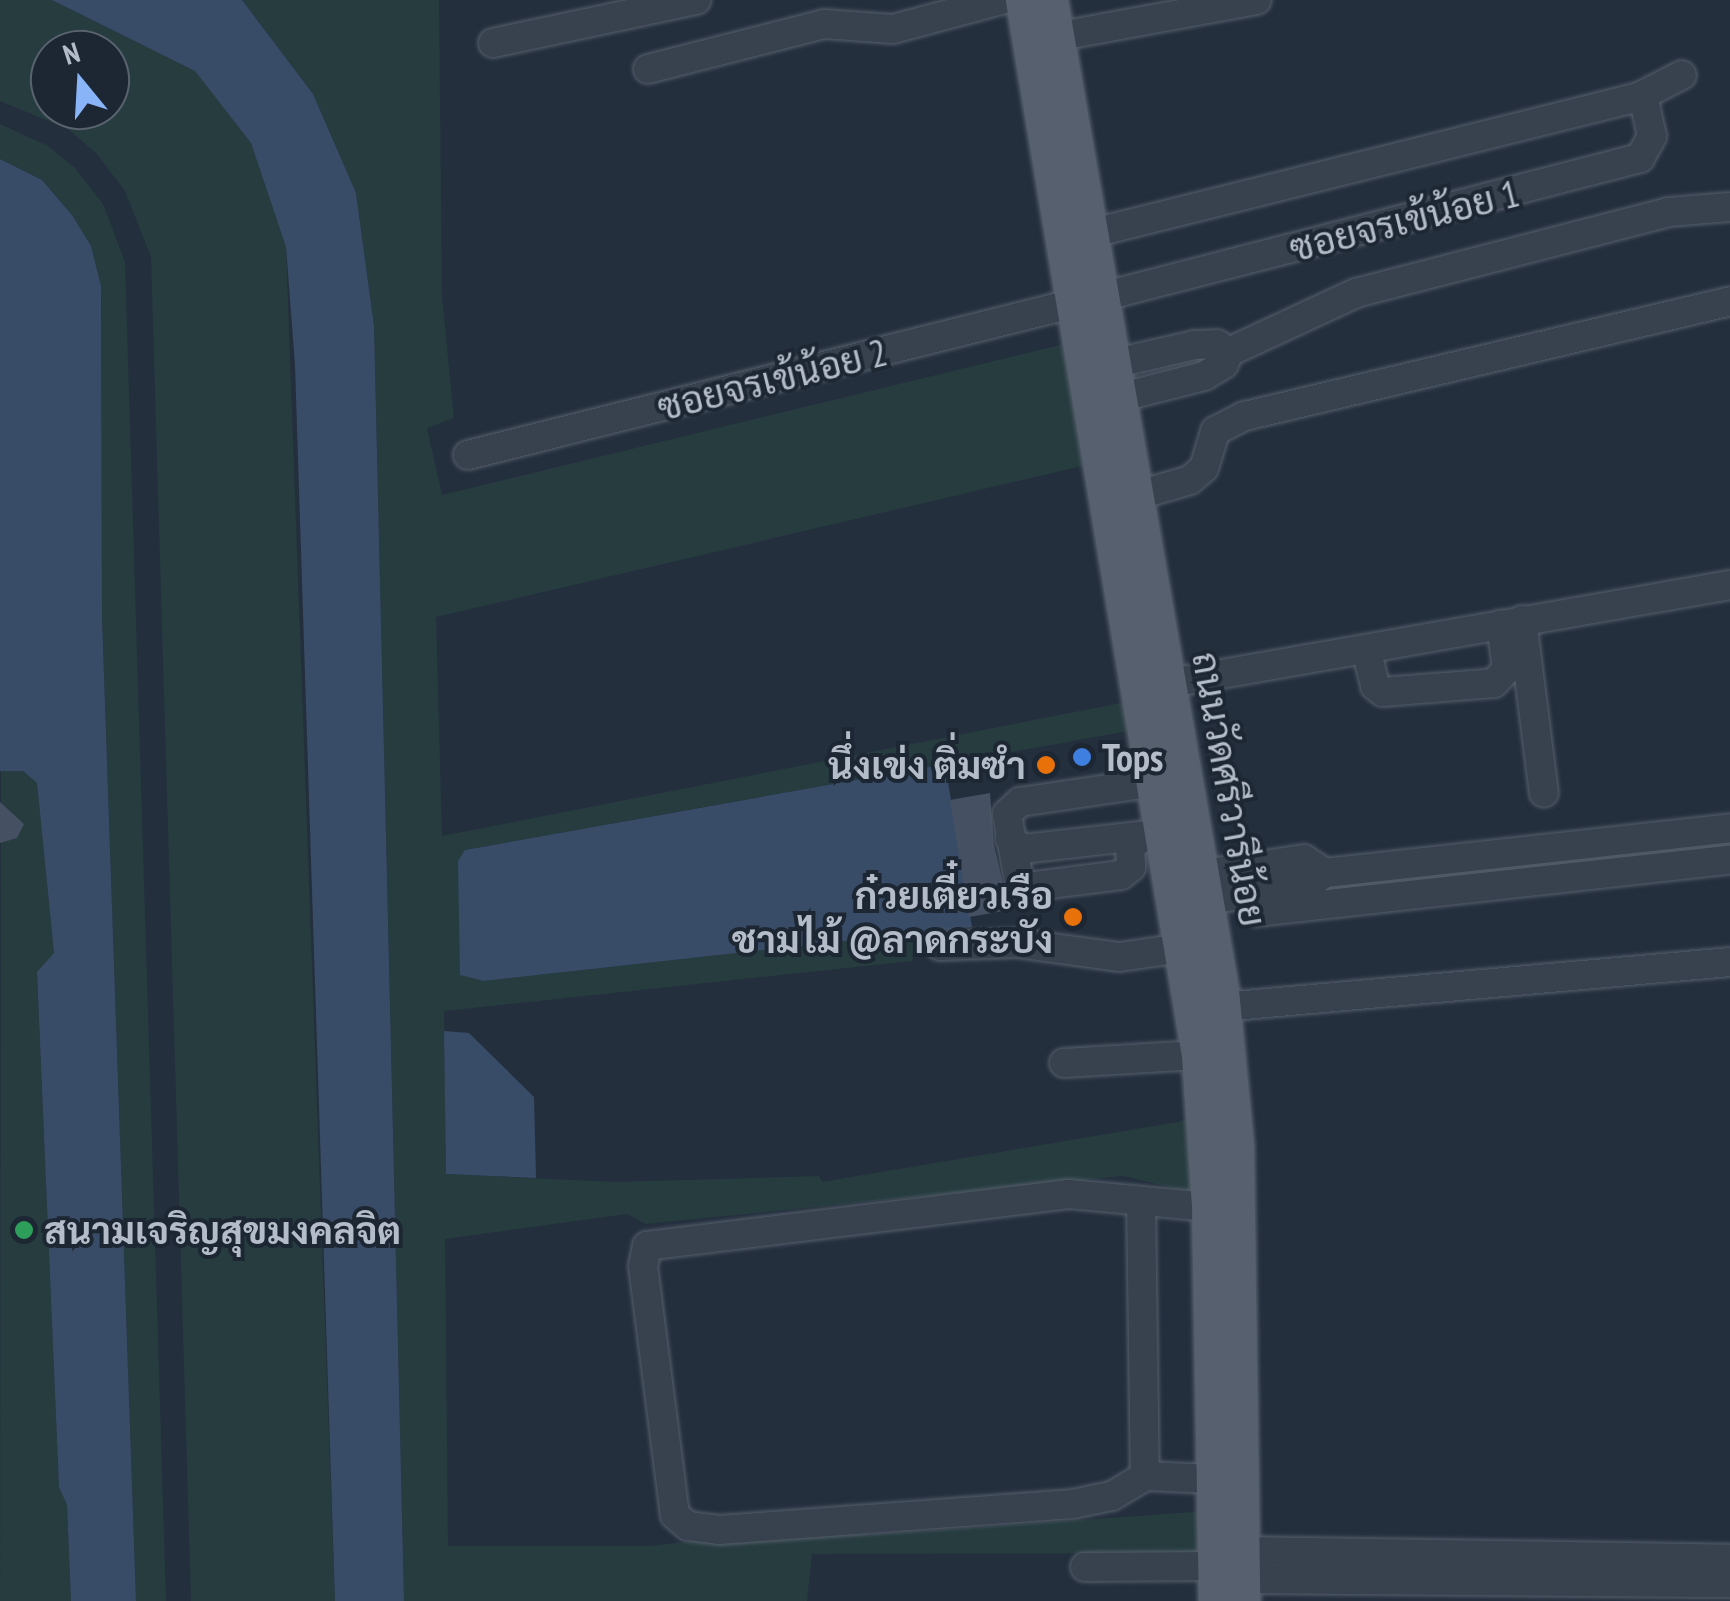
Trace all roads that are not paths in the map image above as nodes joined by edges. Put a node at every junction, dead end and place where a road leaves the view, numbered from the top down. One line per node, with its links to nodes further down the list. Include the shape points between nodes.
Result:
1 (696, 0): 6 (street)
2 (1001, 0): 9 (street, via 893,29 824,24)
3 (1022, 0): 14 (main road, ถนนวัดศรีวารีน้อย)
4 (1050, 0): 7 (main road, ถนนวัดศรีวารีน้อย)
5 (1257, 0): 7 (street)
6 (656, 5): 8 (street)
7 (1055, 38): 13 (main road, ถนนวัดศรีวารีน้อย)
8 (493, 43)
9 (648, 69)
10 (1682, 75): 11 (street)
11 (1643, 96): 13 (street); 14 (street, ซอยจรเข้น้อย 1, via 1652,136 1640,158)
12 (1730, 207): 16 (street, via 1669,212 1356,294)
13 (1089, 234): 14 (main road, ถนนวัดศรีวารีน้อย)
14 (1088, 300): 17 (main road, ถนนวัดศรีวารีน้อย); 19 (street, ซอยจรเข้น้อย 2); 25 (main road, ถนนวัดศรีวารีน้อย)
15 (1730, 301): 20 (street, via 1245,416 1215,431 1204,468 1190,480)
16 (1229, 352): 17 (street, via 1217,344 1194,346); 18 (street, via 1224,364 1204,376)
17 (1112, 364): 18 (main road, ถนนวัดศรีวารีน้อย)
18 (1118, 398): 20 (main road, ถนนวัดศรีวารีน้อย)
19 (468, 454)
20 (1135, 496): 24 (main road, ถนนวัดศรีวารีน้อย)
21 (1730, 584): 22 (street)
22 (1512, 622): 23 (street); 23 (street, via 1507,669 1494,683 1383,692 1375,686); 26 (street)
23 (1366, 649): 24 (street)
24 (1170, 683): 31 (main road, ถนนวัดศรีวารีน้อย)
25 (1155, 782): 28 (main road, ถนนวัดศรีวารีน้อย); 29 (street, via 1020,802 1007,814)
26 (1544, 793)
27 (1730, 828): 31 (street, via 1325,873 1304,859)
28 (1154, 834): 29 (street, via 1023,849); 29 (street, via 1130,846 1130,867 1122,875 1026,888); 31 (main road, ถนนวัดศรีวารีน้อย)
29 (1010, 838)
30 (1730, 860): 31 (street)
31 (1194, 895): 33 (main road, ถนนวัดศรีวารีน้อย); 35 (main road, ถนนวัดศรีวารีน้อย)
32 (940, 946): 33 (street, via 1029,944 1120,957)
33 (1182, 948): 36 (main road, ถนนวัดศรีวารีน้อย)
34 (1730, 962): 35 (street)
35 (1222, 1007): 45 (main road, ถนนวัดศรีวารีน้อย, via 1237,1166)
36 (1199, 1055): 37 (street); 39 (main road, ถนนวัดศรีวารีน้อย)
37 (1064, 1063)
38 (1141, 1200): 39 (street); 40 (street); 40 (street, via 1069,1194 647,1246 644,1266 675,1515 688,1526 719,1530 1073,1504 1112,1496)
39 (1210, 1207): 41 (main road, ถนนวัดศรีวารีน้อย)
40 (1145, 1476): 41 (street)
41 (1213, 1479): 45 (main road, ถนนวัดศรีวารีน้อย)
42 (1730, 1559): 44 (street)
43 (1085, 1567): 45 (street)
44 (1560, 1569): 45 (street, via 1354,1567); 46 (street)
45 (1232, 1580)
46 (1730, 1583)

